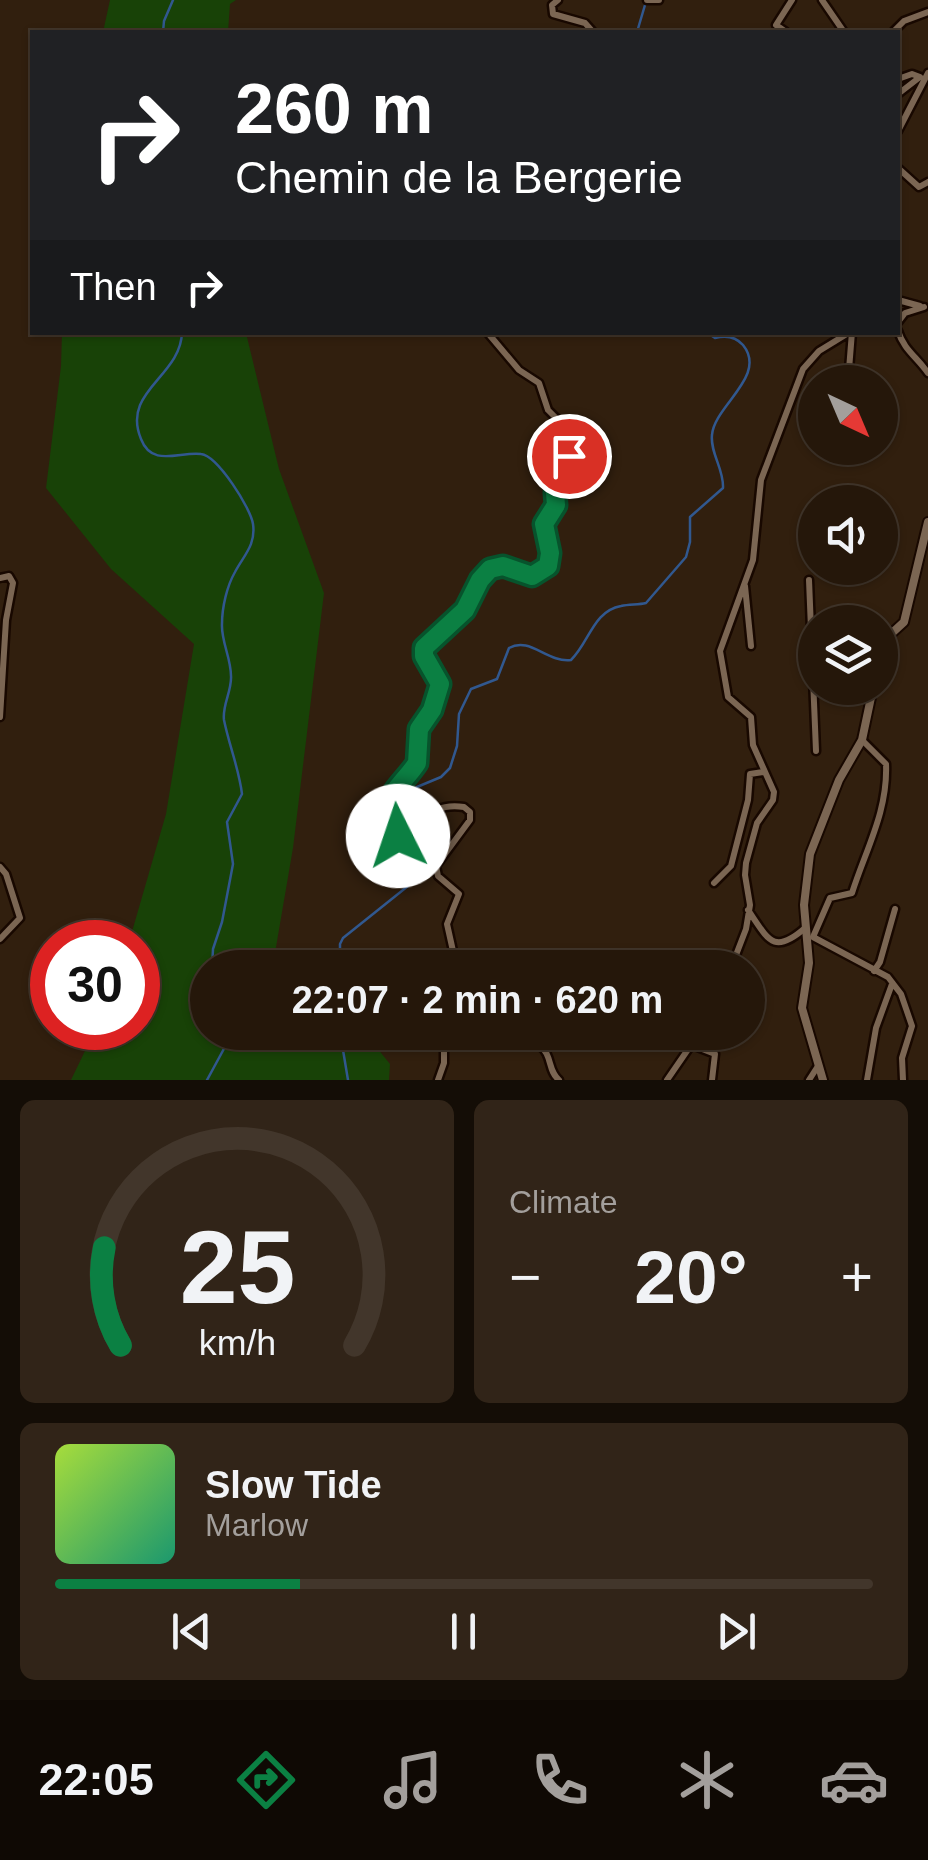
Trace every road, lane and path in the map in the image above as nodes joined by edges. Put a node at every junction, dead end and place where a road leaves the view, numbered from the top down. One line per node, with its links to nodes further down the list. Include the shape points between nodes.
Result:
1 (558, 0): 7 (street, via 553,14)
2 (647, 0): 3 (street)
3 (659, 0)
4 (792, 0): 8 (street, via 776,26)
5 (822, 0): 9 (street)
6 (928, 12): 10 (street)
7 (592, 30)
8 (783, 30)
9 (843, 30)
10 (895, 30)
11 (925, 76): 12 (street); 13 (street); 14 (street)
12 (900, 78)
13 (900, 93)
14 (900, 127)
15 (900, 170): 16 (street, via 919,187)
16 (928, 182)
17 (900, 300): 18 (street)
18 (926, 306): 19 (street)
19 (900, 320)
20 (490, 335): 44 (street, via 539,383 548,410 564,426 569,456 544,524 548,566 532,576 503,566 490,569 465,610 423,650 440,684 419,729 417,763 392,792 388,814 395,833 405,838 439,808 470,812 436,866 459,894 447,924)
21 (846, 335): 28 (street, via 819,351 800,376 761,480)
22 (851, 335): 24 (street)
23 (900, 335): 25 (street)
24 (849, 365)
25 (928, 373)
26 (928, 522): 29 (street)
27 (0, 578): 33 (street, via 10,576 13,583)
28 (744, 585): 30 (street); 36 (street, via 721,644 724,685 732,704 750,717)
29 (898, 627)
30 (751, 646)
31 (815, 705): 35 (street)
32 (869, 705): 34 (street)
33 (0, 717)
34 (862, 740): 41 (street, via 810,854); 42 (street, via 886,764 883,811 852,893 830,898)
35 (816, 751)
36 (764, 772): 38 (street, via 750,774 731,866); 40 (street, via 774,796 757,823 745,867)
37 (0, 866): 43 (street, via 20,918)
38 (714, 883)
39 (895, 909): 46 (street)
40 (748, 910): 41 (street, via 776,943); 45 (street)
41 (805, 928): 42 (street)
42 (810, 938): 46 (street); 52 (street, via 802,1002)
43 (0, 939)
44 (453, 950)
45 (738, 950)
46 (874, 970): 47 (street)
47 (892, 982): 59 (street); 60 (street, via 912,1026)
48 (445, 1050): 53 (street)
49 (545, 1050): 54 (street)
50 (689, 1050): 55 (street)
51 (704, 1050): 56 (street, via 715,1054)
52 (818, 1066): 57 (street); 58 (street)
53 (438, 1080)
54 (559, 1080)
55 (667, 1080)
56 (712, 1080)
57 (809, 1080)
58 (823, 1080)
59 (867, 1080)
60 (903, 1080)

